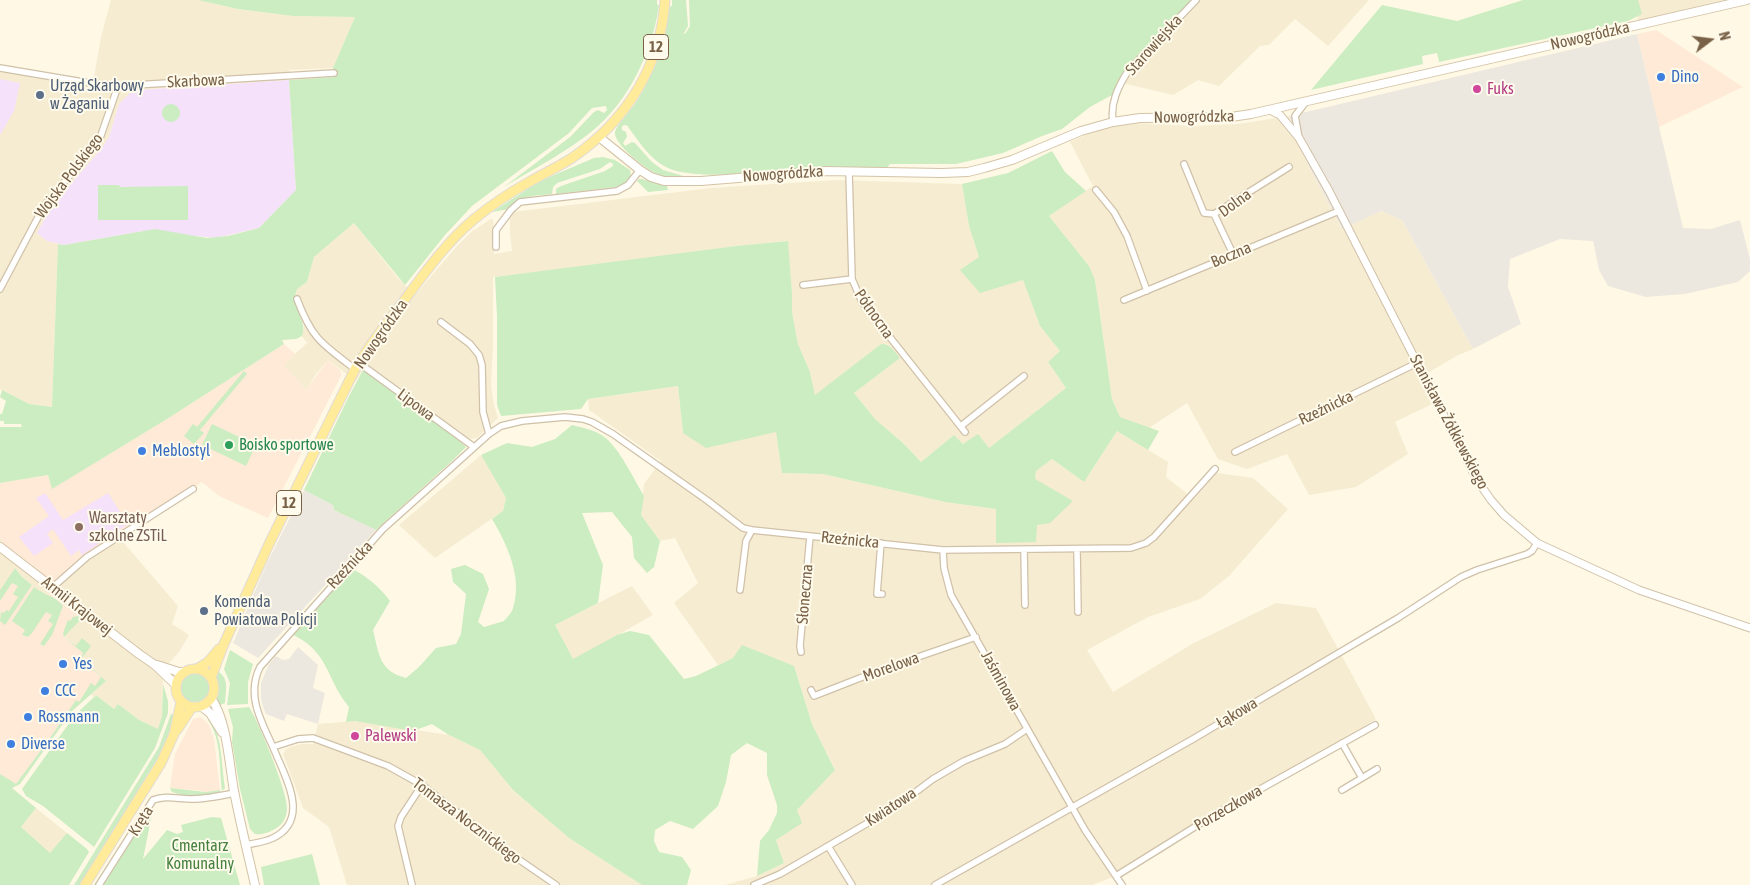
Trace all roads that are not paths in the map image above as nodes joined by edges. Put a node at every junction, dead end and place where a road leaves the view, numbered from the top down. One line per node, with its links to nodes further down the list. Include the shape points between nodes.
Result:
1 (1196, 0): 9 (street, Starowiejska, via 1128,71 1114,101)
2 (1747, 0): 7 (main road, Nowogródzka)
3 (664, 4): 10 (main road, 12, via 659,36 640,83 624,110)
4 (0, 68): 6 (street, Skarbowa)
5 (334, 73): 6 (street, Skarbowa)
6 (118, 86): 23 (street, Wojska Polskiego, via 99,141 44,206)
7 (1304, 103): 8 (main road, Nowogródzka); 11 (street, Stanisława Żółkiewskiego, via 1295,116)
8 (1270, 110): 9 (main road, Nowogródzka, via 1231,117 1140,118); 11 (street, Stanisława Żółkiewskiego, via 1280,115)
9 (1113, 122): 15 (main road, Nowogródzka, via 1012,160 968,172)
10 (599, 137): 14 (main road, Nowogródzka); 29 (main road, Nowogródzka / 12, via 571,158 508,194 467,226 419,281)
11 (1299, 138): 17 (street, Stanisława Żółkiewskiego)
12 (1184, 164): 18 (street, via 1204,213)
13 (1290, 167): 18 (street, Dolna)
14 (640, 170): 15 (main road, Nowogródzka, via 664,181); 19 (street, via 628,185 617,191 520,202 513,206 496,230)
15 (848, 171): 21 (street, Północna)
16 (1096, 190): 24 (street, via 1114,212 1127,236)
17 (1339, 211): 20 (street, Boczna); 28 (street, Stanisława Żółkiewskiego)
18 (1214, 214): 20 (street, Dolna)
19 (496, 247)
20 (1233, 254): 24 (street, Boczna)
21 (852, 279): 22 (street); 31 (street, Północna, via 862,302)
22 (803, 285)
23 (0, 289)
24 (1147, 291): 26 (street, Boczna)
25 (297, 298): 29 (street, Lipowa, via 318,339 333,353)
26 (1124, 300)
27 (441, 322): 33 (street, via 479,355 483,412)
28 (1417, 363): 35 (street, Rzeźnicka); 40 (street, Stanisława Żółkiewskiego, via 1477,480 1504,515)
29 (357, 366): 34 (street, Lipowa); 53 (main road, Nowogródzka / 12, via 273,535)
30 (1024, 376): 31 (street)
31 (961, 426): 32 (street, Północna)
32 (965, 432)
33 (489, 434): 34 (street, Rzeźnicka); 38 (street, Rzeźnicka, via 502,426 522,421 565,418 592,422 743,528)
34 (474, 448): 69 (street, Rzeźnicka, via 384,529 260,667 253,694)
35 (1235, 452)
36 (1215, 469): 44 (street, Rzeźnicka, via 1146,543 1124,549)
37 (193, 489): 46 (street, via 87,557)
38 (752, 530): 39 (street, Rzeźnicka); 47 (street, via 746,541)
39 (810, 536): 41 (street, Rzeźnicka); 54 (street, Słoneczna)
40 (1537, 542): 51 (street, Stanisława Żółkiewskiego, via 1639,590); 75 (street, Łąkowa, via 1527,554 1461,577 1360,641)
41 (881, 543): 45 (street, Rzeźnicka); 48 (street, via 877,594)
42 (0, 547): 46 (main road, Armii Krajowej)
43 (1024, 549): 44 (street, Rzeźnicka); 45 (street, Rzeźnicka); 49 (street)
44 (1077, 549): 50 (street)
45 (943, 550): 52 (street, Jaśminowa, via 951,595)
46 (53, 587): 55 (main road, Armii Krajowej)
47 (740, 590)
48 (882, 594)
49 (1025, 605)
50 (1078, 612)
51 (1750, 628)
52 (976, 637): 60 (street, Morelowa, via 814,696); 65 (street, Jaśminowa)
53 (223, 646): 56 (main road, Nowogródzka / 12); 58 (main road, Nowogródzka / 12)
54 (801, 652)
55 (155, 665): 57 (main road, Armii Krajowej); 59 (main road, Armii Krajowej)
56 (198, 669): 57 (main road, 12); 58 (main road)
57 (185, 672): 59 (main road)
58 (211, 678): 61 (main road, 12, via 214,688)
59 (176, 685): 62 (main road, via 176,694)
60 (811, 690)
61 (211, 698): 63 (main road); 67 (main road, via 222,716)
62 (181, 702): 63 (main road); 66 (main road)
63 (196, 707): 66 (main road); 67 (main road, via 210,713)
64 (1375, 725): 68 (street, Porzeczkowa)
65 (1027, 729): 75 (street, Jaśminowa); 77 (street, Kwiatowa, via 1005,744 933,779 897,806)
66 (174, 734): 79 (main road, via 161,763)
67 (224, 736): 74 (main road)
68 (1342, 743): 71 (street); 78 (street, Porzeczkowa, via 1214,815)
69 (272, 747): 72 (street, Tomasza Nocznickiego, via 313,738 388,766); 76 (street, via 291,791 293,815 278,835)
70 (1377, 769): 71 (street)
71 (1362, 778): 73 (street)
72 (422, 785): 82 (street, via 398,826); 83 (street, Tomasza Nocznickiego)
73 (1342, 790)
74 (234, 793): 76 (main road); 80 (street, Kręta, via 211,798 153,800)
75 (1072, 808): 78 (street, Jaśminowa); 86 (street, Łąkowa)
76 (246, 845): 81 (main road)
77 (828, 846): 84 (street, Kwiatowa); 85 (street)
78 (1116, 876): 87 (street, Jaśminowa)
79 (85, 885)
80 (99, 885)
81 (255, 885)
82 (412, 885)
83 (556, 885)
84 (754, 885)
85 (852, 885)
86 (935, 885)
87 (1122, 885)

